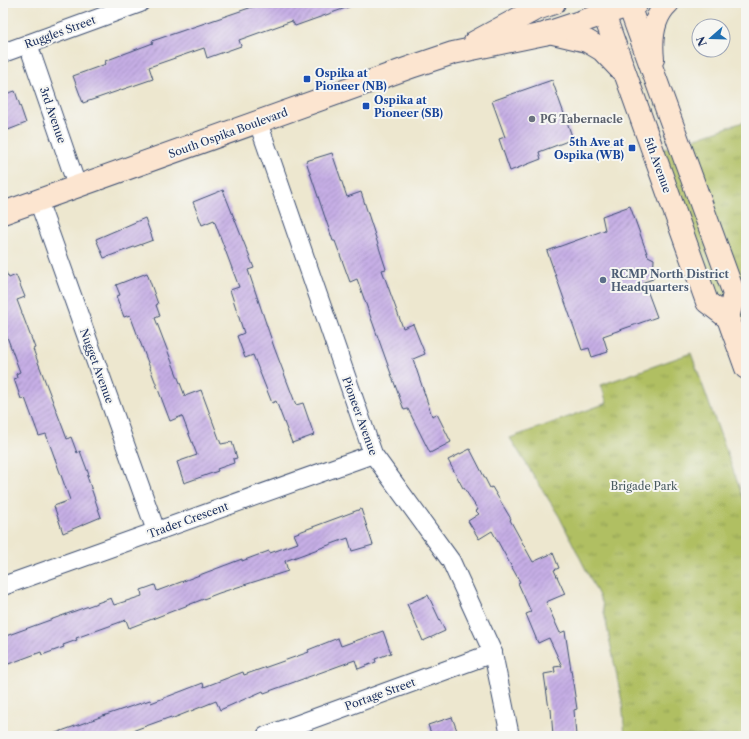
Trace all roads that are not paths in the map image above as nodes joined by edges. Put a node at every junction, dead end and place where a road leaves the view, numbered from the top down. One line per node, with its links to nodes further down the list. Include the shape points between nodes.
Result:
1 (140, 3): 7 (street, Ruggles Street)
2 (668, 3): 11 (main road, via 654,29)
3 (631, 4): 5 (main road, South Ospika Boulevard); 11 (main road)
4 (547, 5): 9 (main road, South Ospika Boulevard)
5 (602, 8): 6 (main road, South Ospika Boulevard); 10 (main road, 5th Avenue)
6 (550, 32): 9 (main road, South Ospika Boulevard); 10 (main road, via 587,41 602,50)
7 (28, 44): 8 (street, Ruggles Street); 13 (street, 3rd Avenue)
8 (3, 53)
9 (453, 54): 12 (main road, South Ospika Boulevard)
10 (625, 73): 16 (main road, 5th Avenue, via 707,302)
11 (654, 76): 16 (main road, via 734,294)
12 (258, 122): 13 (main road, South Ospika Boulevard); 18 (street, Pioneer Avenue)
13 (77, 186): 14 (main road, South Ospika Boulevard)
14 (38, 200): 15 (main road, South Ospika Boulevard); 19 (street, Nugget Avenue)
15 (3, 213)
16 (728, 318): 17 (main road)
17 (746, 368)
18 (373, 454): 19 (street, Trader Crescent); 21 (street, Pioneer Avenue, via 451,561)
19 (156, 532): 20 (street, Trader Crescent)
20 (3, 586)
21 (493, 653): 22 (street, Portage Street); 23 (street, Pioneer Avenue)
22 (266, 736)
23 (510, 736)

